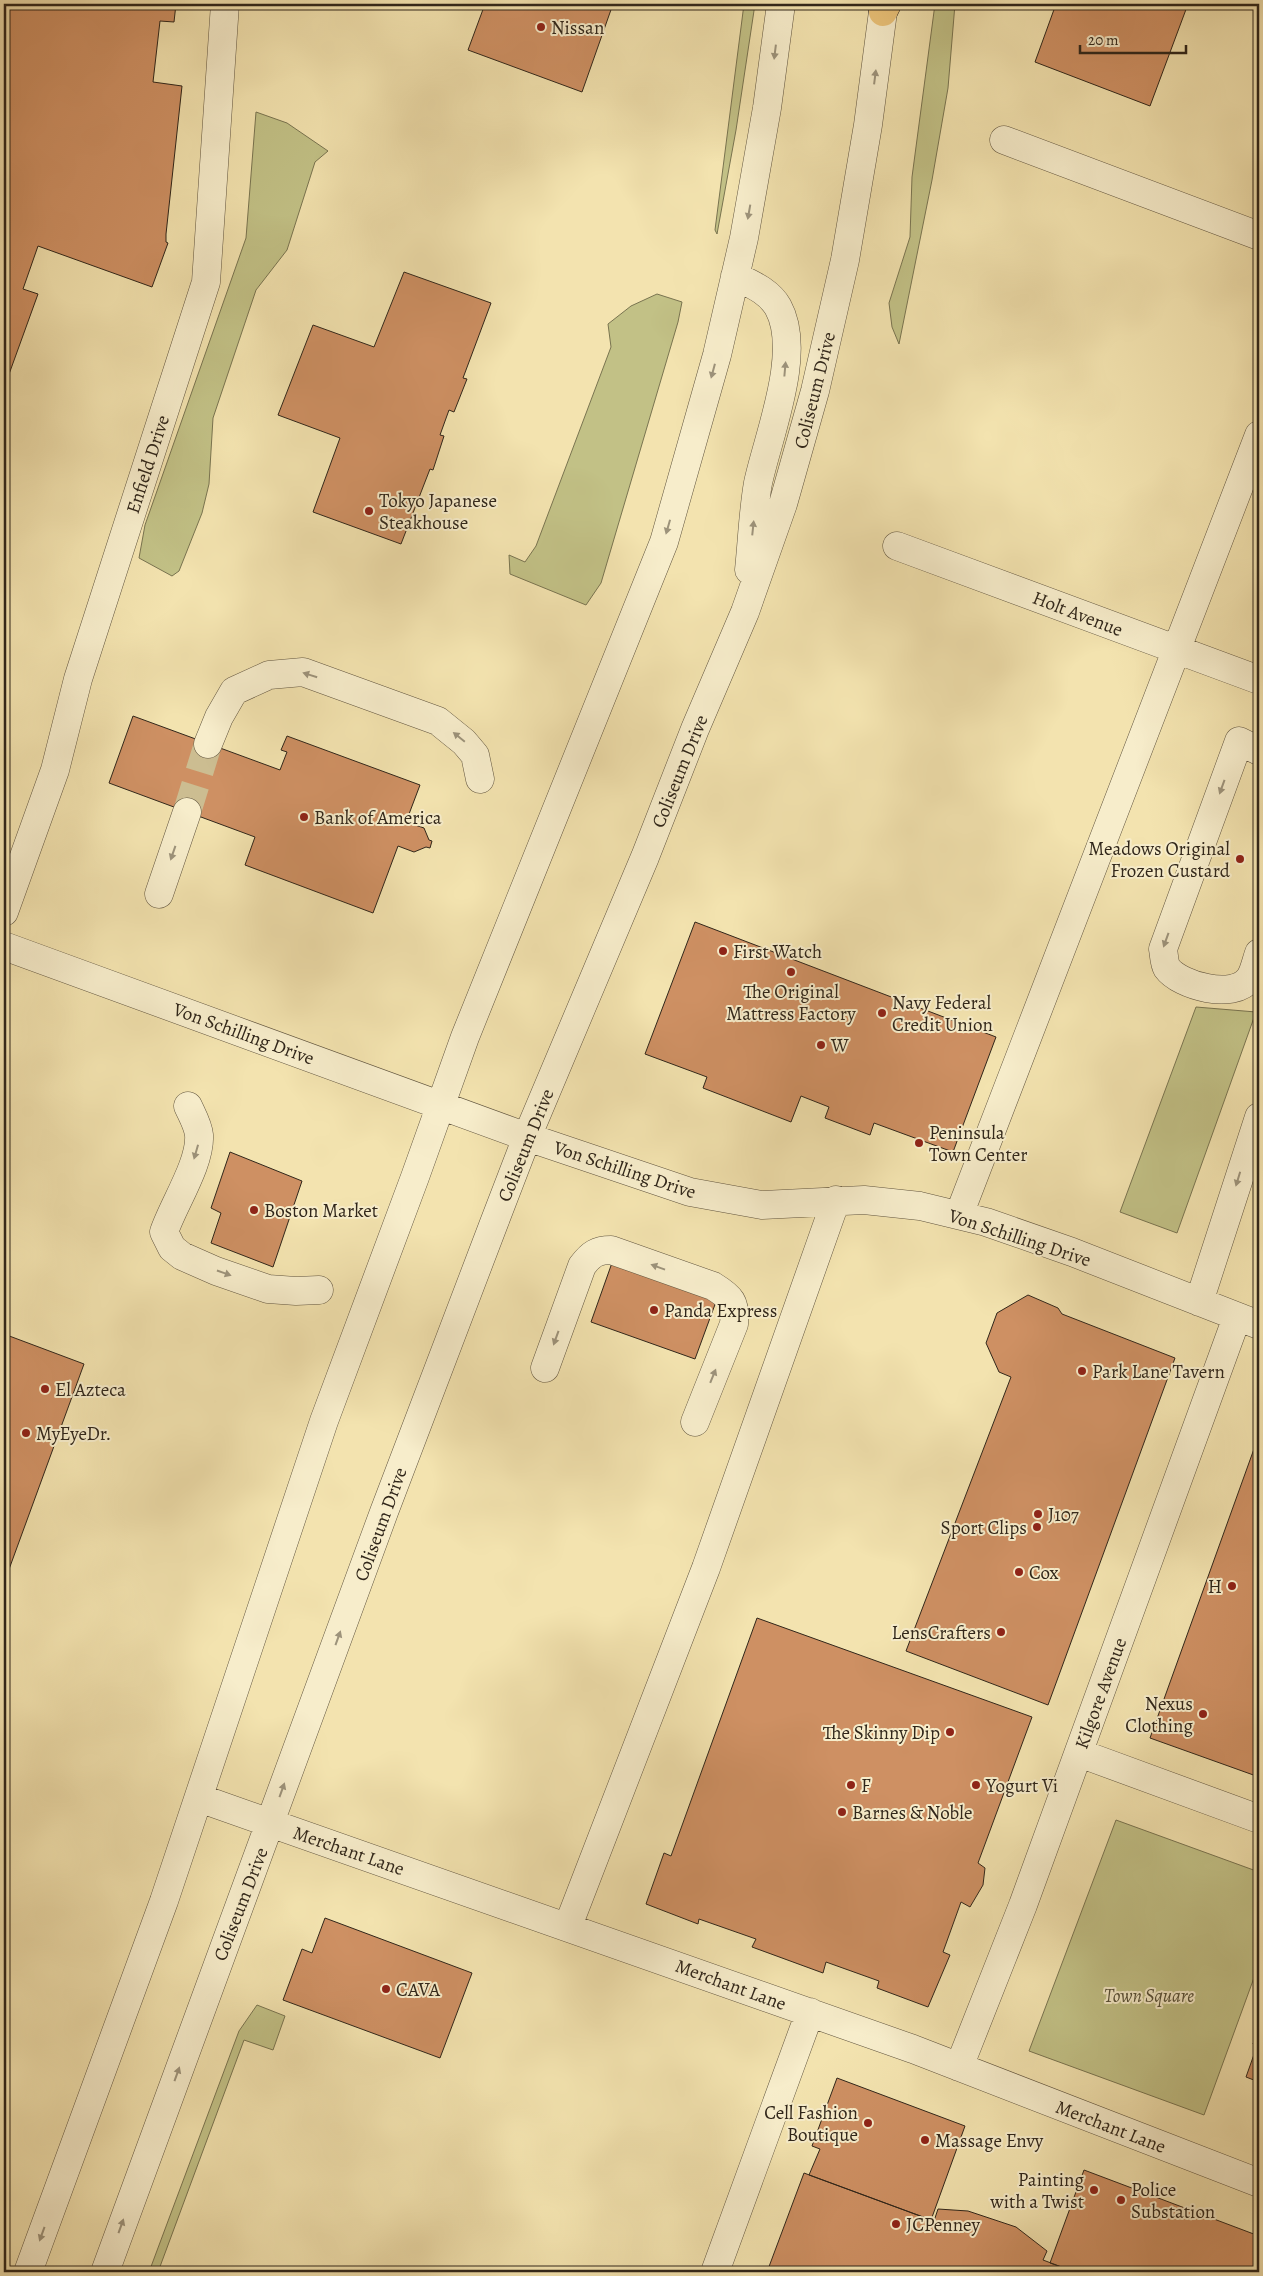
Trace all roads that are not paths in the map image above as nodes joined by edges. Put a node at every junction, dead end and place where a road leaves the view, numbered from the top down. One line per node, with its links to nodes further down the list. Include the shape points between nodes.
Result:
1 (225, 4): 17 (street, Enfield Drive, via 206,282 78,679 55,770)
2 (781, 4): 6 (street, one-way to 6, via 767,108)
3 (885, 6): 9 (street, Coliseum Drive, one-way to 3, via 783,504 822,363 845,260)
4 (1004, 140): 5 (street)
5 (1259, 236)
6 (735, 276): 9 (street, one-way to 6, via 758,484 783,387 785,332 778,307 760,288); 20 (street, one-way to 20, via 664,542 465,1036)
7 (1259, 435): 10 (street)
8 (897, 546): 10 (street, Holt Avenue)
9 (745, 612): 23 (street, Coliseum Drive)
10 (1175, 650): 11 (street, Holt Avenue); 25 (street)
11 (1259, 680)
12 (208, 744): 14 (street, one-way to 12, via 476,755 438,721 304,672 269,675 234,692)
13 (1259, 751): 19 (street, one-way to 19, via 1239,741 1163,949 1167,968 1177,977 1205,988 1224,991 1238,988 1249,979)
14 (480, 779)
15 (187, 812): 16 (street, one-way to 16)
16 (159, 894)
17 (4, 912)
18 (4, 946): 20 (street, Von Schilling Drive)
19 (1259, 953)
20 (441, 1105): 23 (street, Von Schilling Drive); 32 (street, via 324,1421)
21 (188, 1106): 26 (street, one-way to 26, via 199,1136 192,1164 164,1232 172,1248 196,1263 268,1289)
22 (1259, 1117): 27 (street, one-way to 27)
23 (527, 1137): 24 (street, Von Schilling Drive, via 690,1192 727,1200 769,1205); 34 (street, Coliseum Drive, one-way to 23)
24 (836, 1200): 25 (street, Von Schilling Drive, via 891,1201); 35 (street, via 706,1568)
25 (959, 1215): 27 (street, Von Schilling Drive, via 1072,1252)
26 (319, 1290)
27 (1198, 1302): 28 (street, Von Schilling Drive)
28 (1248, 1321): 31 (street, Kilgore Avenue)
29 (545, 1368): 30 (street, one-way to 29, via 734,1324 735,1309 728,1296 704,1283 611,1250 599,1250 590,1255 582,1266)
30 (695, 1422)
31 (1079, 1753): 33 (street); 37 (street, Kilgore Avenue)
32 (199, 1798): 34 (street, Merchant Lane); 39 (street, one-way to 39)
33 (1259, 1819)
34 (270, 1823): 35 (street, Merchant Lane); 40 (street, Coliseum Drive, one-way to 34)
35 (568, 1926): 36 (street, Merchant Lane)
36 (810, 2012): 37 (street, Merchant Lane); 41 (street)
37 (959, 2067): 38 (street, Merchant Lane)
38 (1259, 2183)
39 (28, 2272)
40 (105, 2272)
41 (714, 2272)

